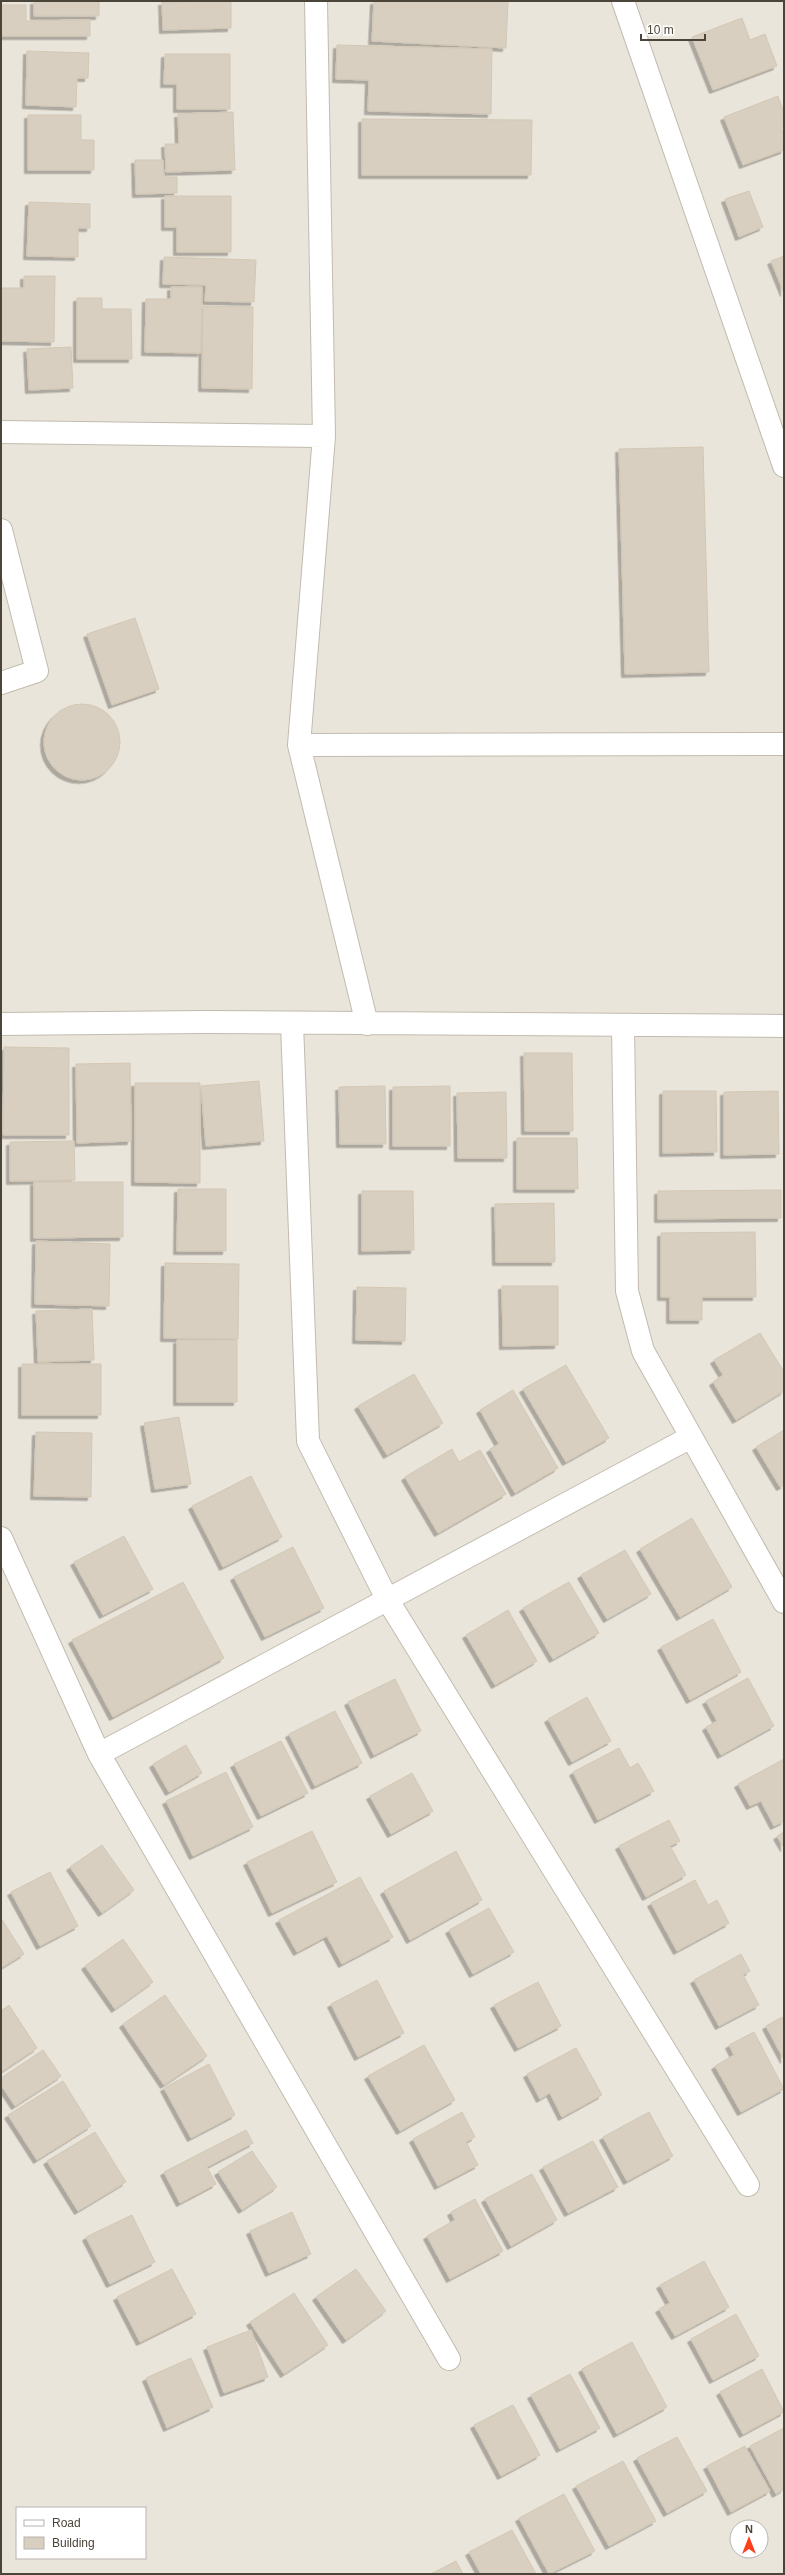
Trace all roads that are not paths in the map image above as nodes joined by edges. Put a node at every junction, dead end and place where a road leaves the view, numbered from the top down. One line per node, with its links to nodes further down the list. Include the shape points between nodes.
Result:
1 (316, 1): 4 (street)
2 (623, 1): 5 (street)
3 (1, 432): 4 (street)
4 (324, 436): 9 (street)
5 (784, 466)
6 (1, 530): 7 (street, via 37,671)
7 (1, 683)
8 (784, 744): 9 (street)
9 (299, 746): 12 (street)
10 (1, 1024): 11 (street)
11 (292, 1024): 12 (street); 17 (street, via 308,1441)
12 (367, 1024): 13 (street)
13 (623, 1026): 14 (street); 15 (street, via 627,1291 643,1351)
14 (784, 1026)
15 (691, 1437): 17 (street); 18 (street)
16 (1, 1538): 19 (street)
17 (387, 1599): 19 (street); 20 (street)
18 (784, 1602)
19 (99, 1754): 21 (street)
20 (748, 2185)
21 (449, 2359)

